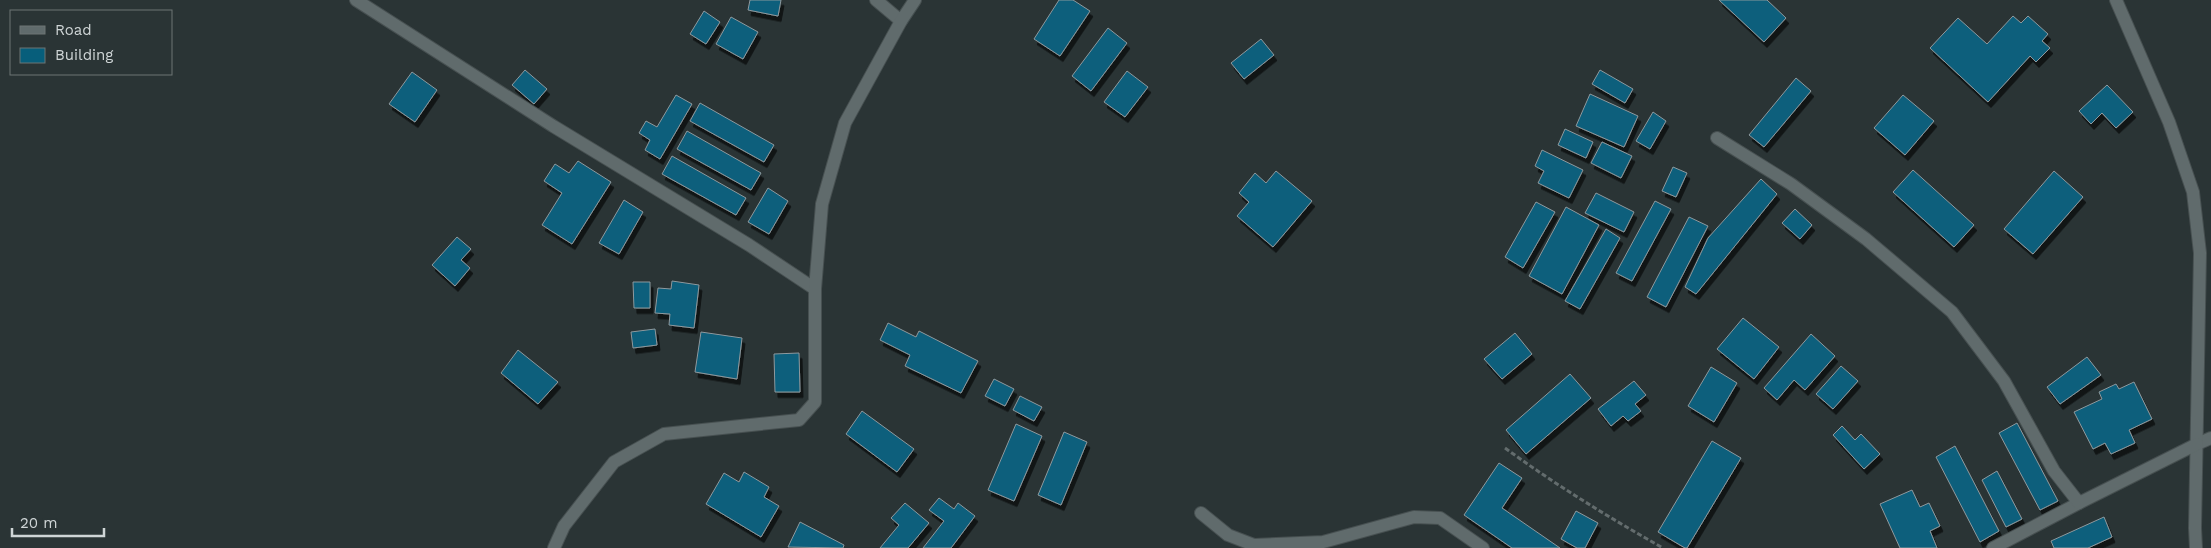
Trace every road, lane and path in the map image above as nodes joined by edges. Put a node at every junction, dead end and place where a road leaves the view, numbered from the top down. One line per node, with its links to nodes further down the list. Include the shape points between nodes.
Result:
1 (356, 0): 7 (street)
2 (876, 0): 5 (street)
3 (915, 0): 5 (street)
4 (2116, 0): 9 (street, via 2169,122 2193,192 2200,253)
5 (901, 21): 7 (street, via 845,123 822,204)
6 (1717, 138): 11 (street, via 1791,184 1866,239 1952,312 2004,381 2054,471)
7 (815, 289): 13 (street, via 814,402 799,420 664,434 614,462 564,526)
8 (2211, 438): 9 (street)
9 (2197, 444): 11 (street); 17 (street)
10 (1505, 448): 15 (path, via 1608,517)
11 (2079, 503): 16 (street)
12 (1201, 513): 14 (street, via 1228,535 1254,545 1323,542 1414,517 1440,518)
13 (554, 548)
14 (1483, 548)
15 (1663, 548)
16 (1993, 548)
17 (2196, 548)

